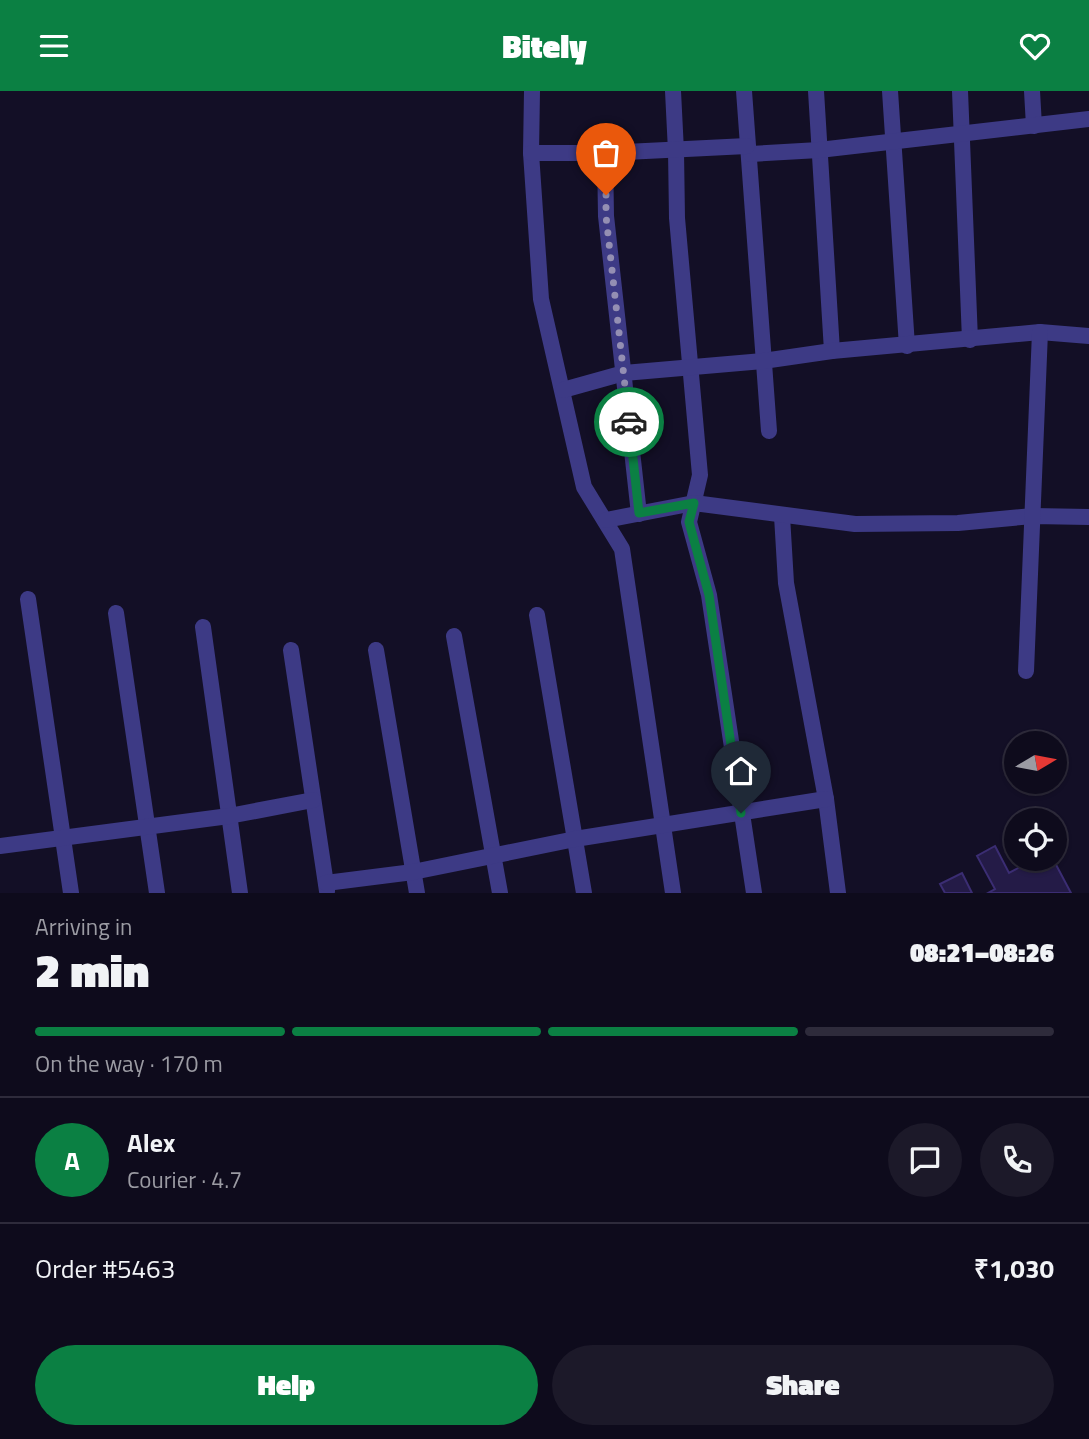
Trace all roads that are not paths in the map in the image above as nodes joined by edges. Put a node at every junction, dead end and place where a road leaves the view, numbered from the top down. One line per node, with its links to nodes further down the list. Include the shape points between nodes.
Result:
1 (532, 91): 15 (street)
2 (673, 91): 14 (street)
3 (744, 91): 12 (street)
4 (816, 91): 13 (street)
5 (890, 91): 11 (street)
6 (960, 91): 10 (street)
7 (1032, 91): 9 (street)
8 (1089, 119): 9 (street)
9 (1034, 127): 10 (street)
10 (962, 134): 11 (street); 19 (street)
11 (892, 142): 13 (street); 20 (street)
12 (747, 146): 13 (street, via 751,154); 14 (street); 22 (street)
13 (819, 150): 21 (street)
14 (676, 151): 16 (street); 23 (street)
15 (531, 153): 16 (street); 25 (street, via 541,299)
16 (605, 153): 24 (street, via 606,216)
17 (1040, 332): 18 (street); 19 (street); 30 (street)
18 (1089, 336)
19 (970, 339): 20 (street)
20 (907, 346): 21 (street)
21 (832, 351): 22 (street)
22 (764, 361): 23 (street); 26 (street)
23 (690, 366): 24 (street); 27 (street, via 700,475)
24 (624, 373): 25 (street); 28 (street)
25 (563, 390): 32 (street, via 584,487)
26 (769, 431)
27 (694, 503): 28 (street); 29 (street); 43 (street, via 689,522 709,595)
28 (639, 513): 32 (street)
29 (782, 516): 30 (street, via 902,525); 41 (street, via 786,583)
30 (1033, 516): 31 (street); 40 (street)
31 (1089, 517)
32 (606, 520): 45 (street, via 622,549)
33 (28, 599): 47 (street)
34 (116, 613): 46 (street)
35 (537, 615): 48 (street)
36 (203, 627): 44 (street)
37 (454, 636): 50 (street)
38 (290, 650): 42 (street)
39 (376, 650): 51 (street)
40 (1026, 671)
41 (826, 799): 43 (street); 61 (street)
42 (313, 800): 44 (street); 52 (street)
43 (741, 813): 45 (street); 60 (street)
44 (229, 816): 46 (street); 55 (street)
45 (664, 825): 48 (street); 59 (street)
46 (148, 826): 47 (street); 54 (street)
47 (62, 838): 49 (street); 53 (street)
48 (575, 839): 50 (street); 58 (street)
49 (0, 846)
50 (494, 855): 51 (street); 57 (street)
51 (413, 872): 52 (street); 56 (street)
52 (326, 888)
53 (71, 893)
54 (156, 893)
55 (240, 893)
56 (417, 893)
57 (500, 893)
58 (584, 893)
59 (673, 893)
60 (754, 893)
61 (838, 893)

